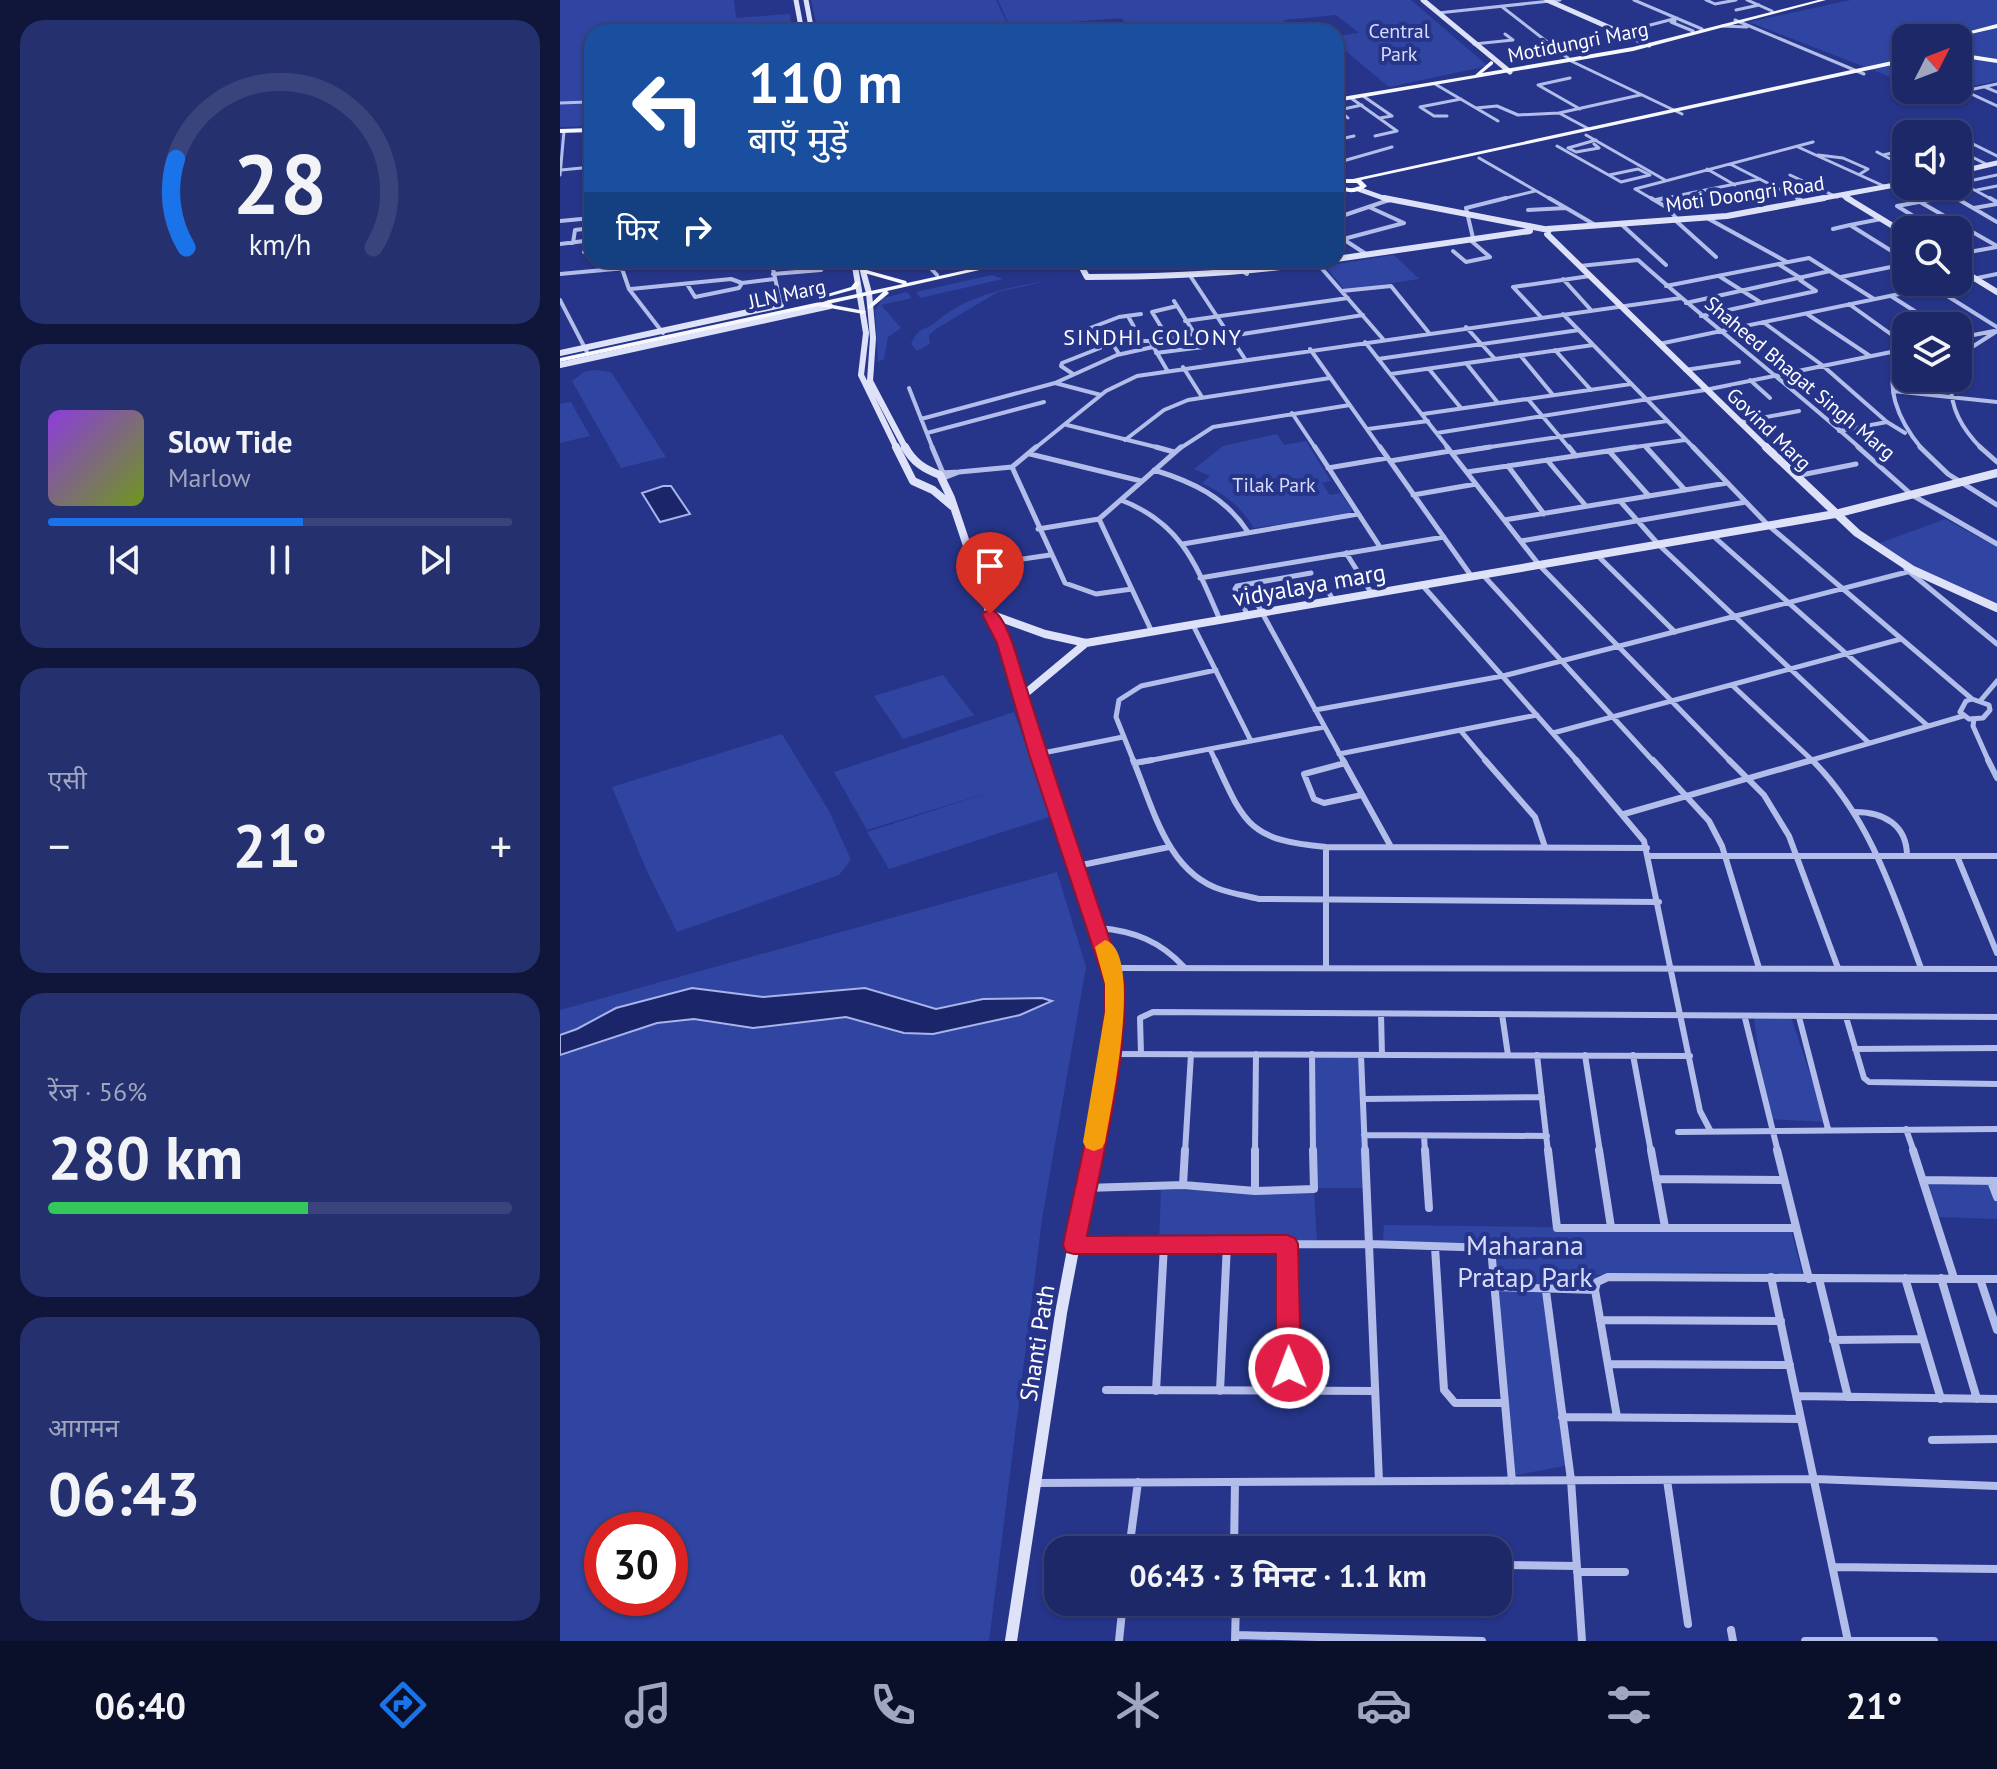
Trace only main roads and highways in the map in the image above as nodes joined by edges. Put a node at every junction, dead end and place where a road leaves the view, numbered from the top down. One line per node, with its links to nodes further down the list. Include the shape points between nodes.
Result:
1 (1814, 0): 3 (main road)
2 (1824, 0): 3 (main road, Motidungri Marg)
3 (1737, 21): 6 (main road); 6 (main road, Motidungri Marg)
4 (1997, 26): 5 (main road)
5 (1972, 32)
6 (1647, 44): 11 (main road, Motidungri Marg)
7 (1972, 57): 8 (main road)
8 (1997, 61)
9 (1492, 62): 12 (main road)
10 (1892, 66): 17 (main road, via 1590,137)
11 (1505, 71): 12 (main road); 13 (main road, Motidungri Marg)
12 (1477, 75): 14 (main road)
13 (1344, 98)
14 (1344, 98)
15 (584, 132): 16 (main road)
16 (562, 133)
17 (1508, 150): 18 (main road); 20 (main road)
18 (1355, 180): 19 (main road); 20 (main road)
19 (1344, 182)
20 (1361, 187): 21 (main road)
21 (1344, 189)
22 (967, 268): 25 (main road, JLN Marg)
23 (983, 268): 25 (main road, JLN Marg)
24 (863, 271): 25 (main road)
25 (902, 285): 26 (main road, JLN Marg); 27 (main road, via 867,310)
26 (858, 290): 27 (main road, JLN Marg); 28 (main road, JLN Marg)
27 (810, 304): 28 (main road, JLN Marg)
28 (586, 351): 29 (main road, JLN Marg)
29 (560, 358)

